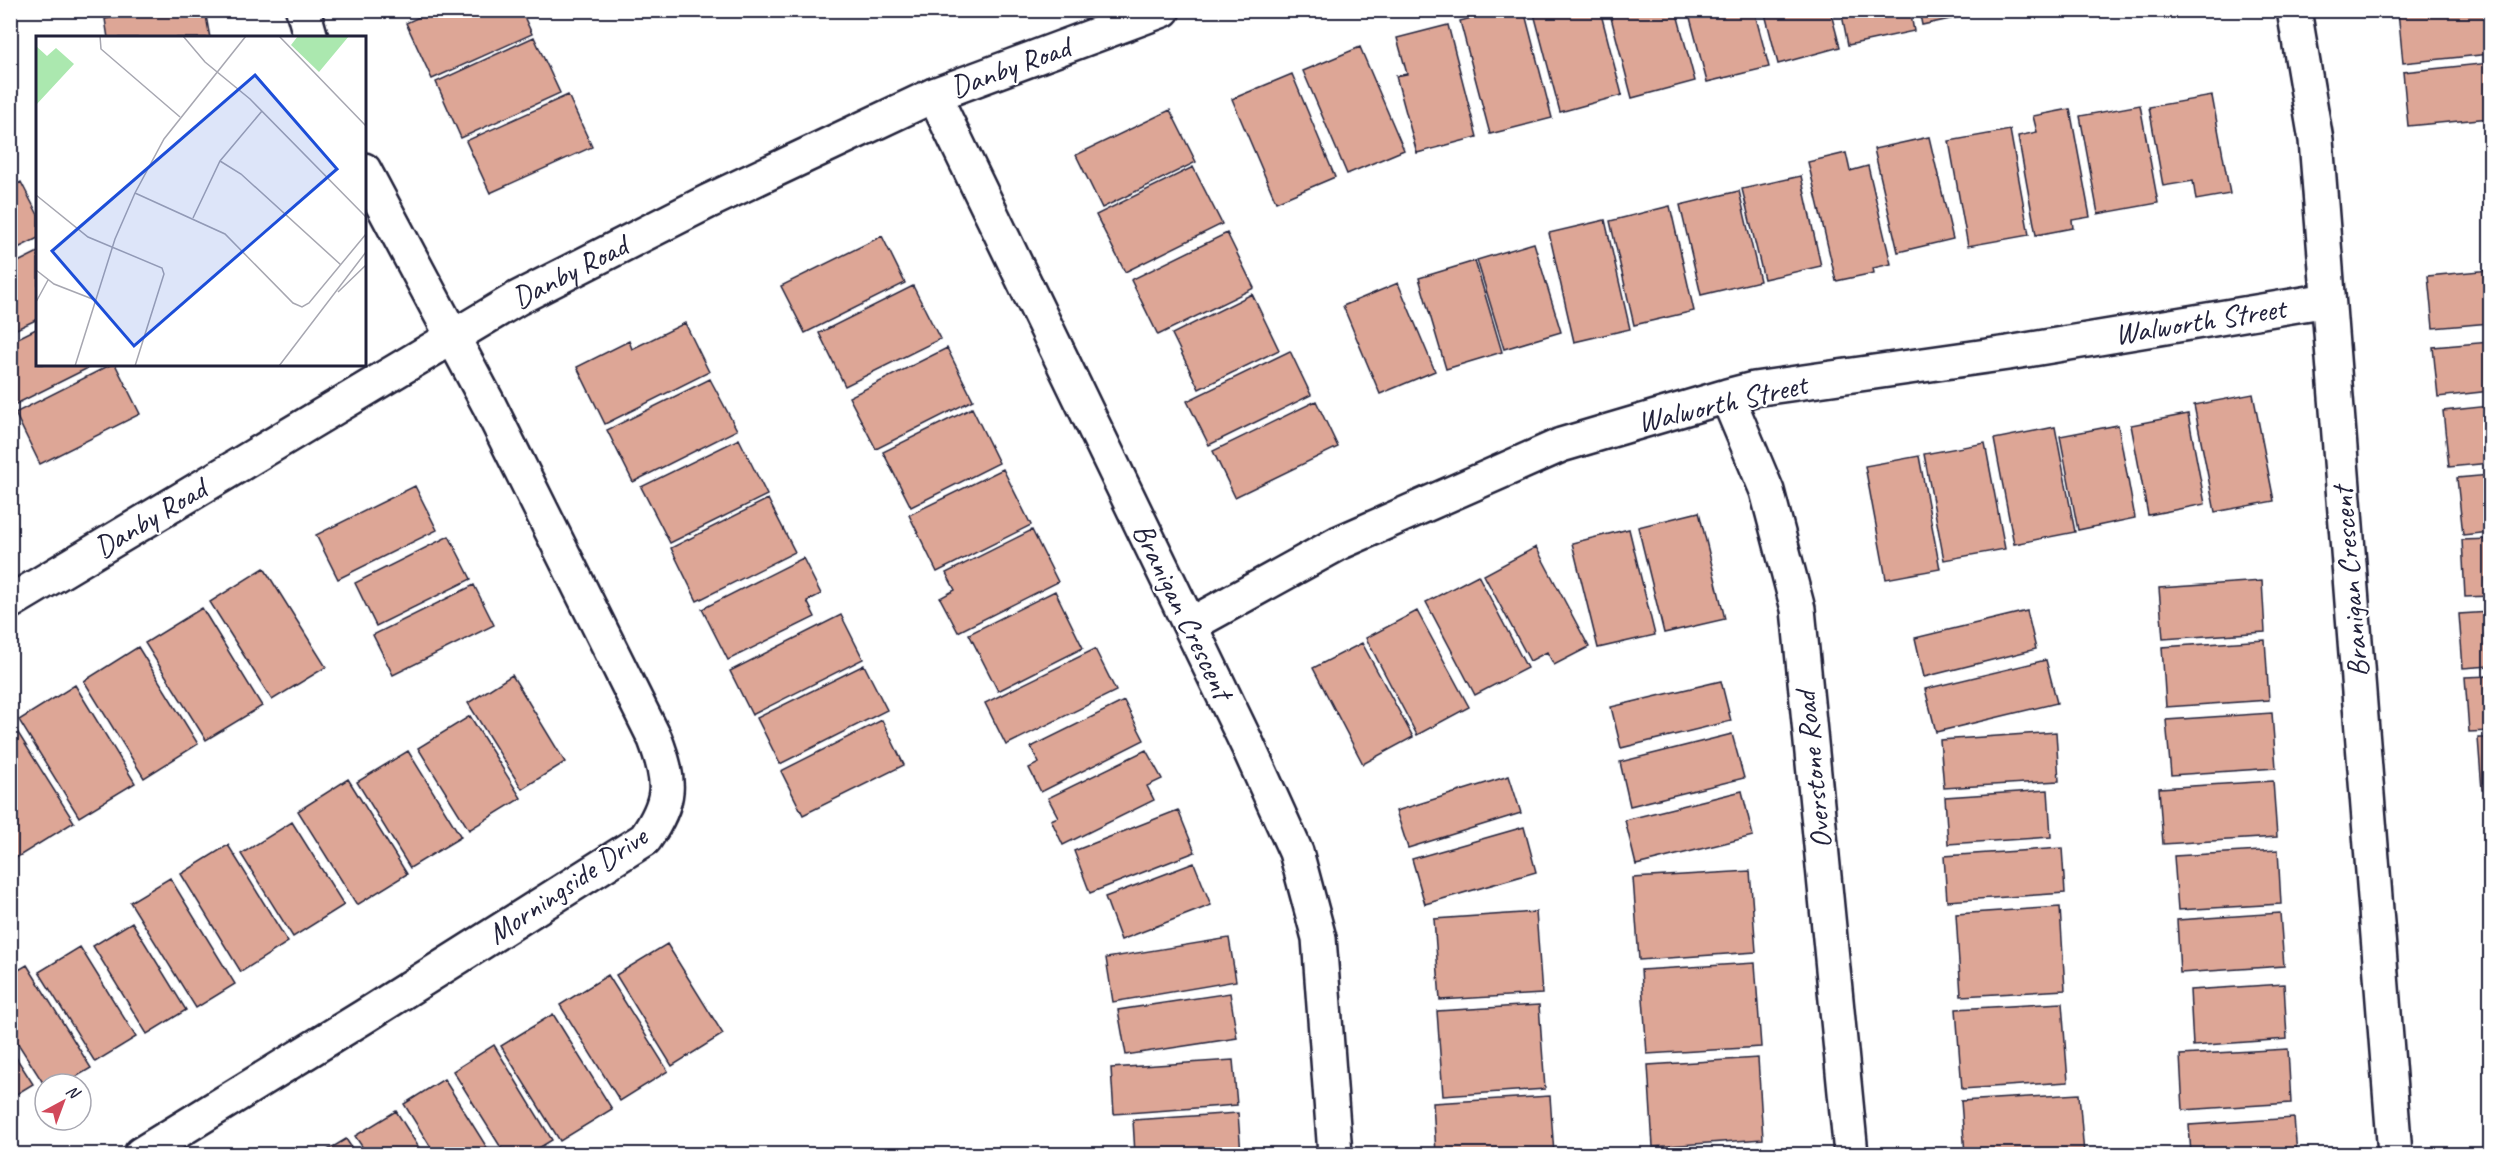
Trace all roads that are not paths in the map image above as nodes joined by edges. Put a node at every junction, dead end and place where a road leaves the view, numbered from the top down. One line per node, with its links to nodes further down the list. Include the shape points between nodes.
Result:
1 (303, 10): 4 (street)
2 (1163, 10): 5 (street, Danby Road)
3 (2294, 10): 7 (street, Branigan Crescent, via 2316,140)
4 (310, 36)
5 (934, 95): 8 (street, Danby Road, via 697,207); 11 (street, Branigan Crescent)
6 (366, 174): 8 (street, Morningside Drive)
7 (2328, 300): 9 (street, Walworth Street); 15 (street, Branigan Crescent)
8 (452, 336): 10 (street, Danby Road); 12 (street, Morningside Drive, via 655,739 668,785 660,817 645,839)
9 (1727, 396): 11 (street, Walworth Street, via 1561,445 1339,543); 14 (street, Overstone Road, via 1767,491 1798,609)
10 (10, 602)
11 (1190, 625): 13 (street, Branigan Crescent, via 1296,852 1319,938)
12 (141, 1155)
13 (1335, 1155)
14 (1851, 1155)
15 (2395, 1155)

